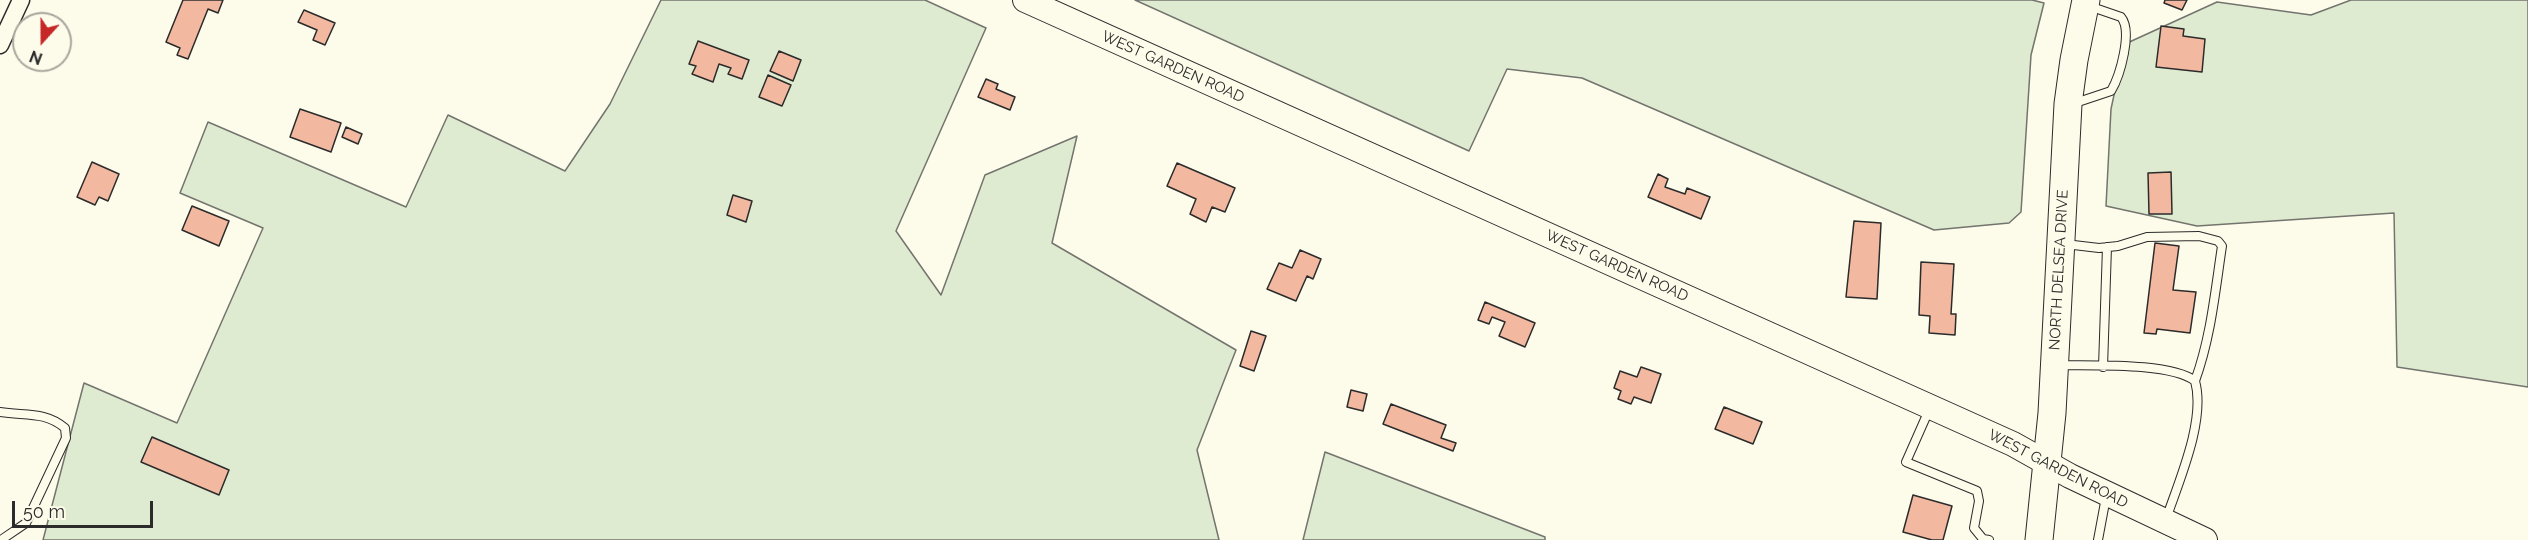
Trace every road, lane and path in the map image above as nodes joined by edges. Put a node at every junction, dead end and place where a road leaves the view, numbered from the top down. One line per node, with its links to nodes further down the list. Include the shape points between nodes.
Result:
1 (21, 0): 4 (street)
2 (1025, 0): 11 (main road, WEST GARDEN ROAD)
3 (2086, 2): 5 (main road, NORTH DELSEA DRIVE); 5 (lane, via 2121,17 2128,31 2117,82 2111,92)
4 (0, 45)
5 (2068, 104): 6 (main road, NORTH DELSEA DRIVE)
6 (2062, 244): 7 (lane); 8 (main road, NORTH DELSEA DRIVE)
7 (2107, 247): 9 (lane); 10 (lane, via 2157,237 2199,236 2222,246 2205,355)
8 (2055, 365): 9 (lane); 13 (main road, NORTH DELSEA DRIVE)
9 (2103, 367): 10 (lane, via 2166,369 2186,374)
10 (2195, 381): 15 (lane, via 2199,410)
11 (1930, 407): 13 (main road, WEST GARDEN ROAD); 17 (lane, via 1906,462 1977,491 1974,528)
12 (0, 412): 16 (lane, via 39,414 55,420 65,429 66,438 26,523)
13 (2047, 463): 14 (main road, WEST GARDEN ROAD); 18 (main road, NORTH DELSEA DRIVE)
14 (2106, 494): 15 (main road, WEST GARDEN ROAD); 19 (lane)
15 (2165, 522): 20 (main road, WEST GARDEN ROAD)
16 (1, 540)
17 (1989, 540)
18 (2039, 540)
19 (2098, 540)
20 (2205, 540)

